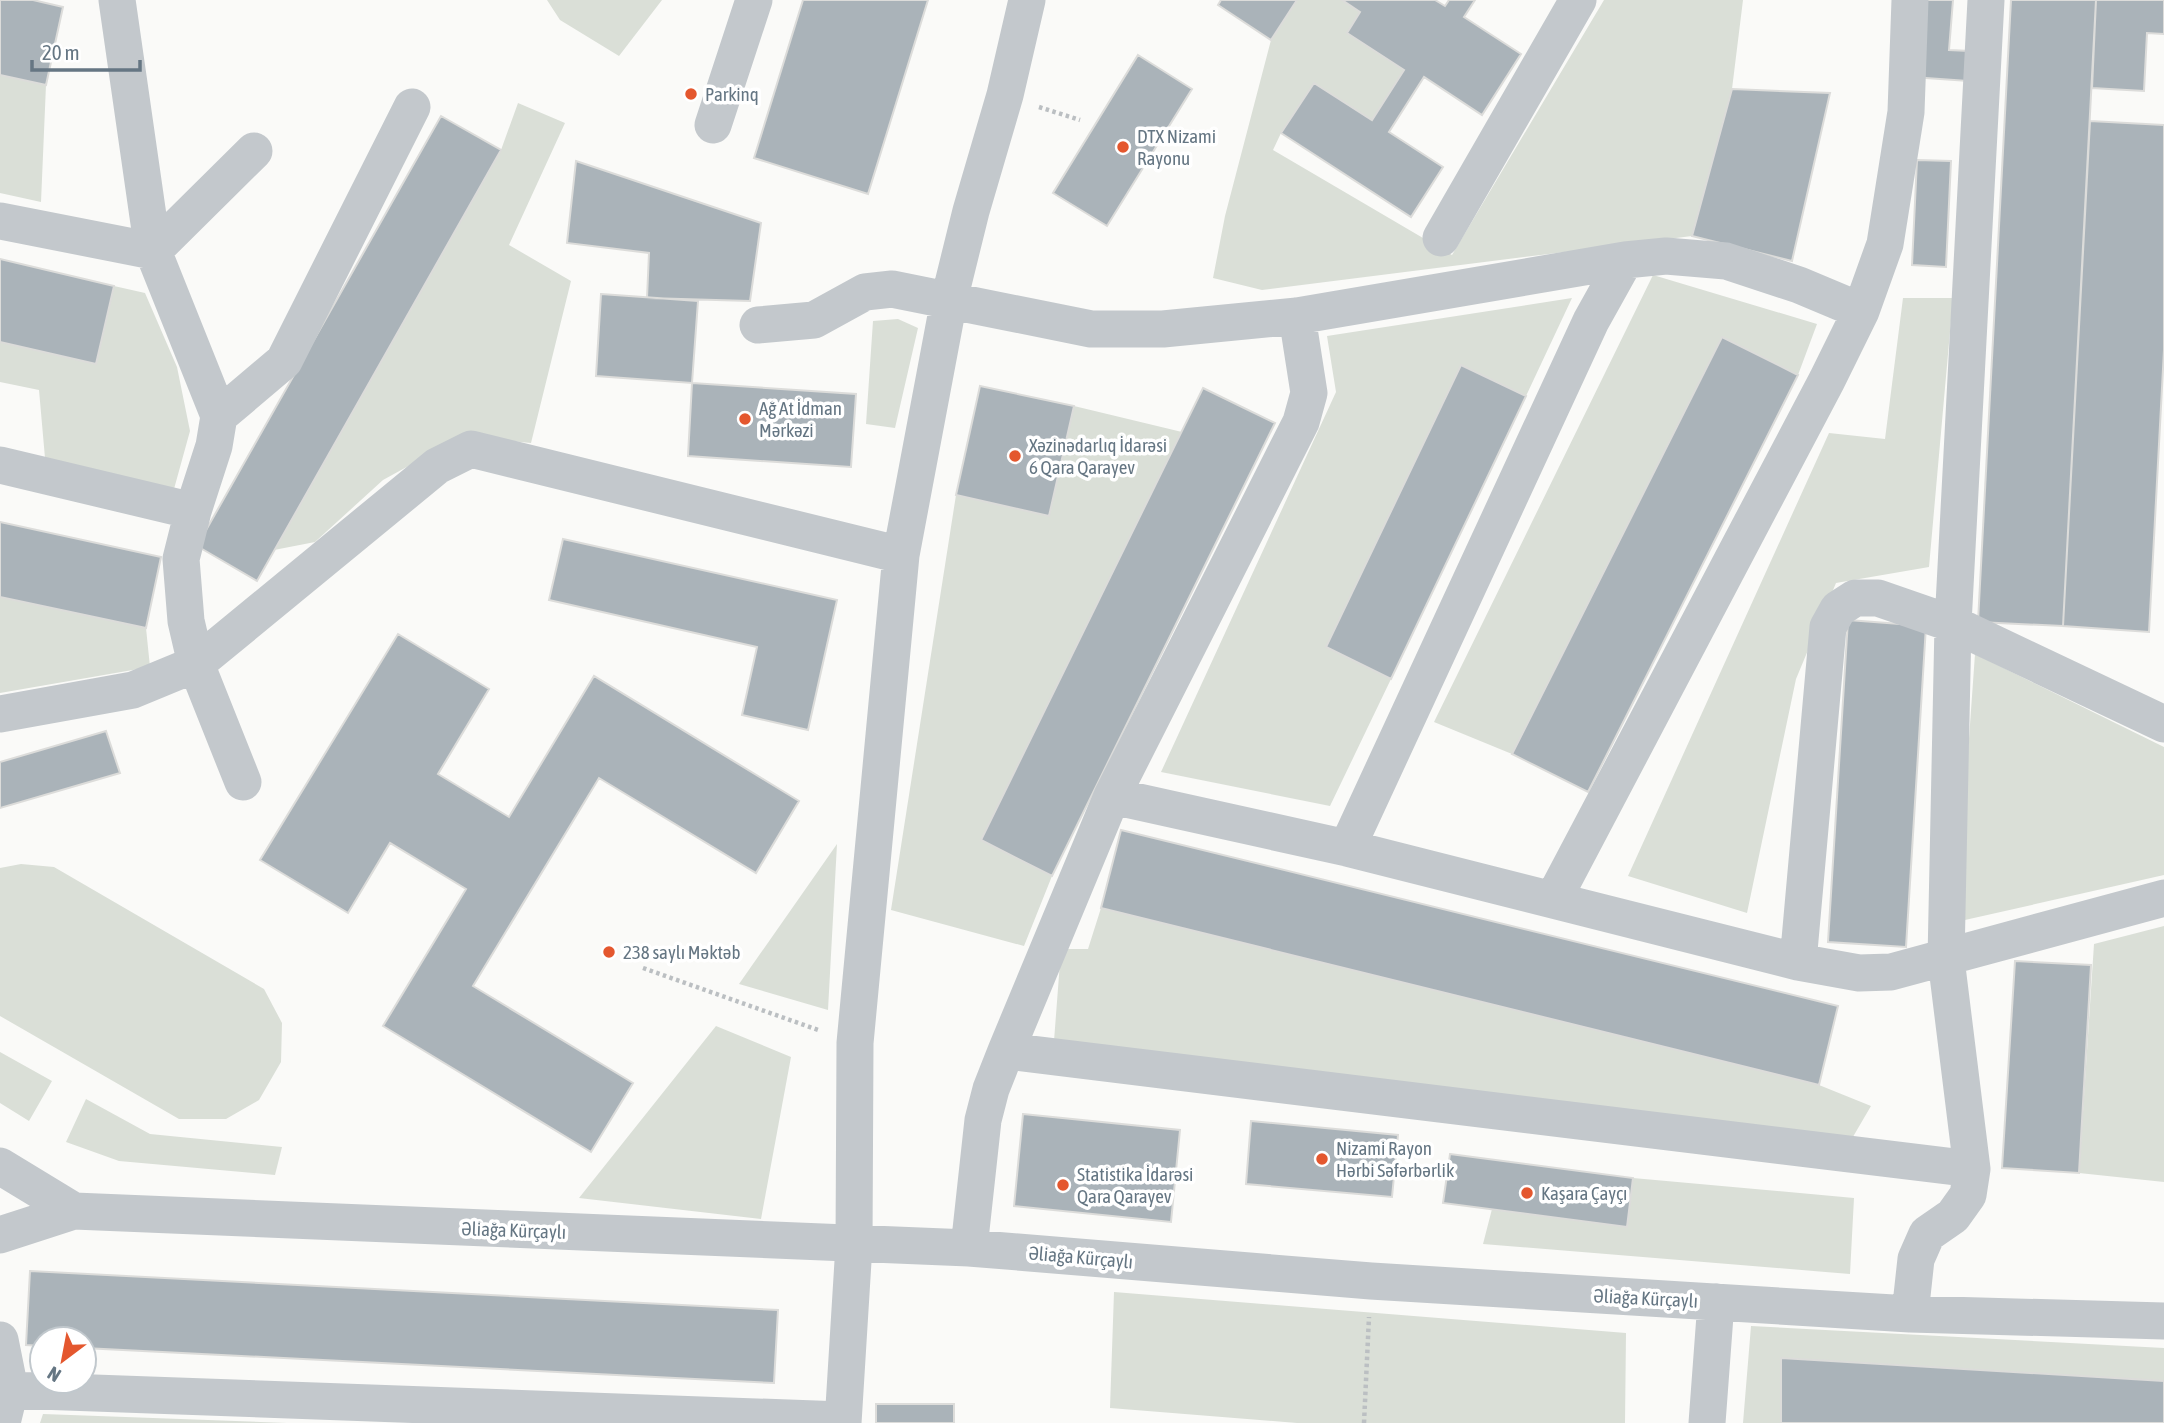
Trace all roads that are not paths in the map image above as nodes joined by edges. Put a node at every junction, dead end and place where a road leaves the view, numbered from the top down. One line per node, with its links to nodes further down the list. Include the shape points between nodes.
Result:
1 (117, 0): 12 (street)
2 (754, 0): 8 (street)
3 (1027, 0): 14 (street)
4 (1578, 0): 11 (street)
5 (1910, 0): 15 (street, via 1906,113 1892,204 1885,244)
6 (1986, 0): 22 (street)
7 (412, 107): 18 (street, via 284,361)
8 (713, 125)
9 (254, 151): 12 (street)
10 (0, 221): 12 (street)
11 (1441, 238)
12 (153, 251): 18 (street)
13 (1625, 260): 15 (street, via 1666,256 1726,261); 16 (street); 28 (street, via 1591,321)
14 (949, 300): 16 (street, via 1090,329 1163,329); 17 (street, via 892,289 865,292 814,320); 21 (street)
15 (1861, 311): 29 (street)
16 (1297, 316): 27 (street, via 1309,393 1301,422)
17 (758, 325)
18 (219, 416): 20 (street)
19 (0, 465): 20 (street)
20 (193, 511): 23 (street, via 181,559 186,621)
21 (901, 555): 23 (street, via 471,450 437,466); 38 (street, via 855,1043)
22 (1953, 624): 25 (street); 31 (street); 32 (street, via 1878,598 1855,598 1838,609 1828,626)
23 (196, 664): 24 (street, via 133,690); 26 (street)
24 (0, 714)
25 (2164, 724)
26 (243, 782)
27 (1112, 796): 28 (street); 33 (street)
28 (1347, 848): 29 (street)
29 (1554, 898): 32 (street)
30 (2164, 898): 31 (street)
31 (1946, 959): 32 (street, via 1891,972 1859,973); 35 (street)
32 (1798, 961)
33 (1006, 1051): 35 (street); 39 (street, via 983,1120)
34 (0, 1166): 36 (street)
35 (1972, 1169): 41 (street, via 1968,1195 1953,1216 1927,1234 1916,1259)
36 (74, 1211): 37 (street, Əliağa Kürçaylı); 38 (street, Əliağa Kürçaylı)
37 (0, 1235)
38 (854, 1245): 39 (street, Əliağa Kürçaylı); 45 (street)
39 (969, 1248): 40 (street, Əliağa Kürçaylı, via 1371,1281)
40 (1716, 1302): 41 (street, Əliağa Kürçaylı); 46 (street)
41 (1910, 1314): 42 (street, Əliağa Kürçaylı)
42 (2164, 1321)
43 (0, 1340): 44 (street)
44 (6, 1407): 45 (street)
45 (841, 1422)
46 (1707, 1423)

